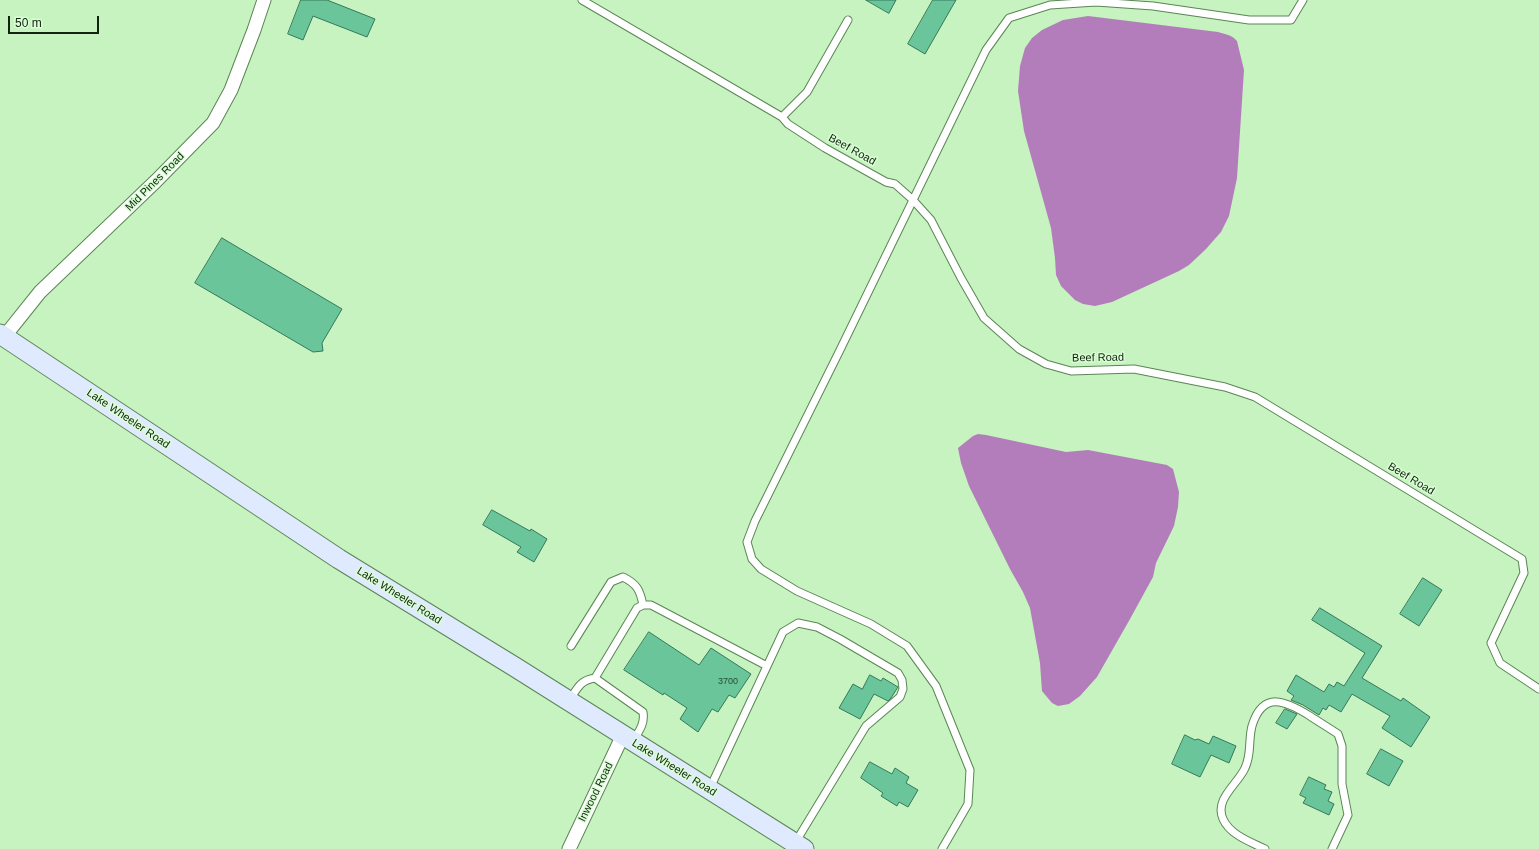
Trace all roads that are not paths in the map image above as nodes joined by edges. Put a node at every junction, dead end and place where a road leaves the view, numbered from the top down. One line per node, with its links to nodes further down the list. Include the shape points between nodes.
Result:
1 (264, 0): 7 (street, Mid Pines Road, via 231,90 213,123 40,292)
2 (582, 0): 5 (lane, Beef Road)
3 (1303, 0): 6 (lane, via 1291,20 1249,20 1153,6 1096,2 1050,5 1009,18 986,50)
4 (848, 20): 5 (lane, via 807,92)
5 (782, 117): 6 (lane, Beef Road, via 788,124 825,148 886,182 895,184)
6 (912, 200): 12 (lane, Beef Road, via 931,220 984,318 1019,349 1046,364 1071,371 1134,369 1225,387 1254,397 1522,559 1524,573 1491,643 1500,663); 18 (lane, via 747,542 752,559 761,569 797,590 871,624 907,646 936,686 970,770 968,804)
7 (2, 335): 13 (street, Lake Wheeler Road, via 333,555)
8 (643, 605): 9 (lane, via 634,582 623,577 611,582); 10 (lane, via 651,605); 11 (lane, via 637,608)
9 (571, 646)
10 (767, 666): 15 (lane); 16 (lane, via 783,632 798,623 817,627 898,673 904,689 900,697 866,726)
11 (595, 678): 13 (lane, via 582,683); 14 (lane, via 643,712 642,726)
12 (1539, 689)
13 (569, 701): 14 (street, Lake Wheeler Road)
14 (628, 738): 15 (street, Lake Wheeler Road); 17 (street, Inwood Road)
15 (709, 790): 16 (street, Lake Wheeler Road)
16 (800, 846)
17 (569, 849)
18 (942, 849)
19 (1265, 849): 20 (lane, via 1233,831 1223,819 1222,804 1249,758 1252,725 1260,711 1269,703 1281,701 1338,734 1342,746 1342,784 1348,815)
20 (1332, 849)

